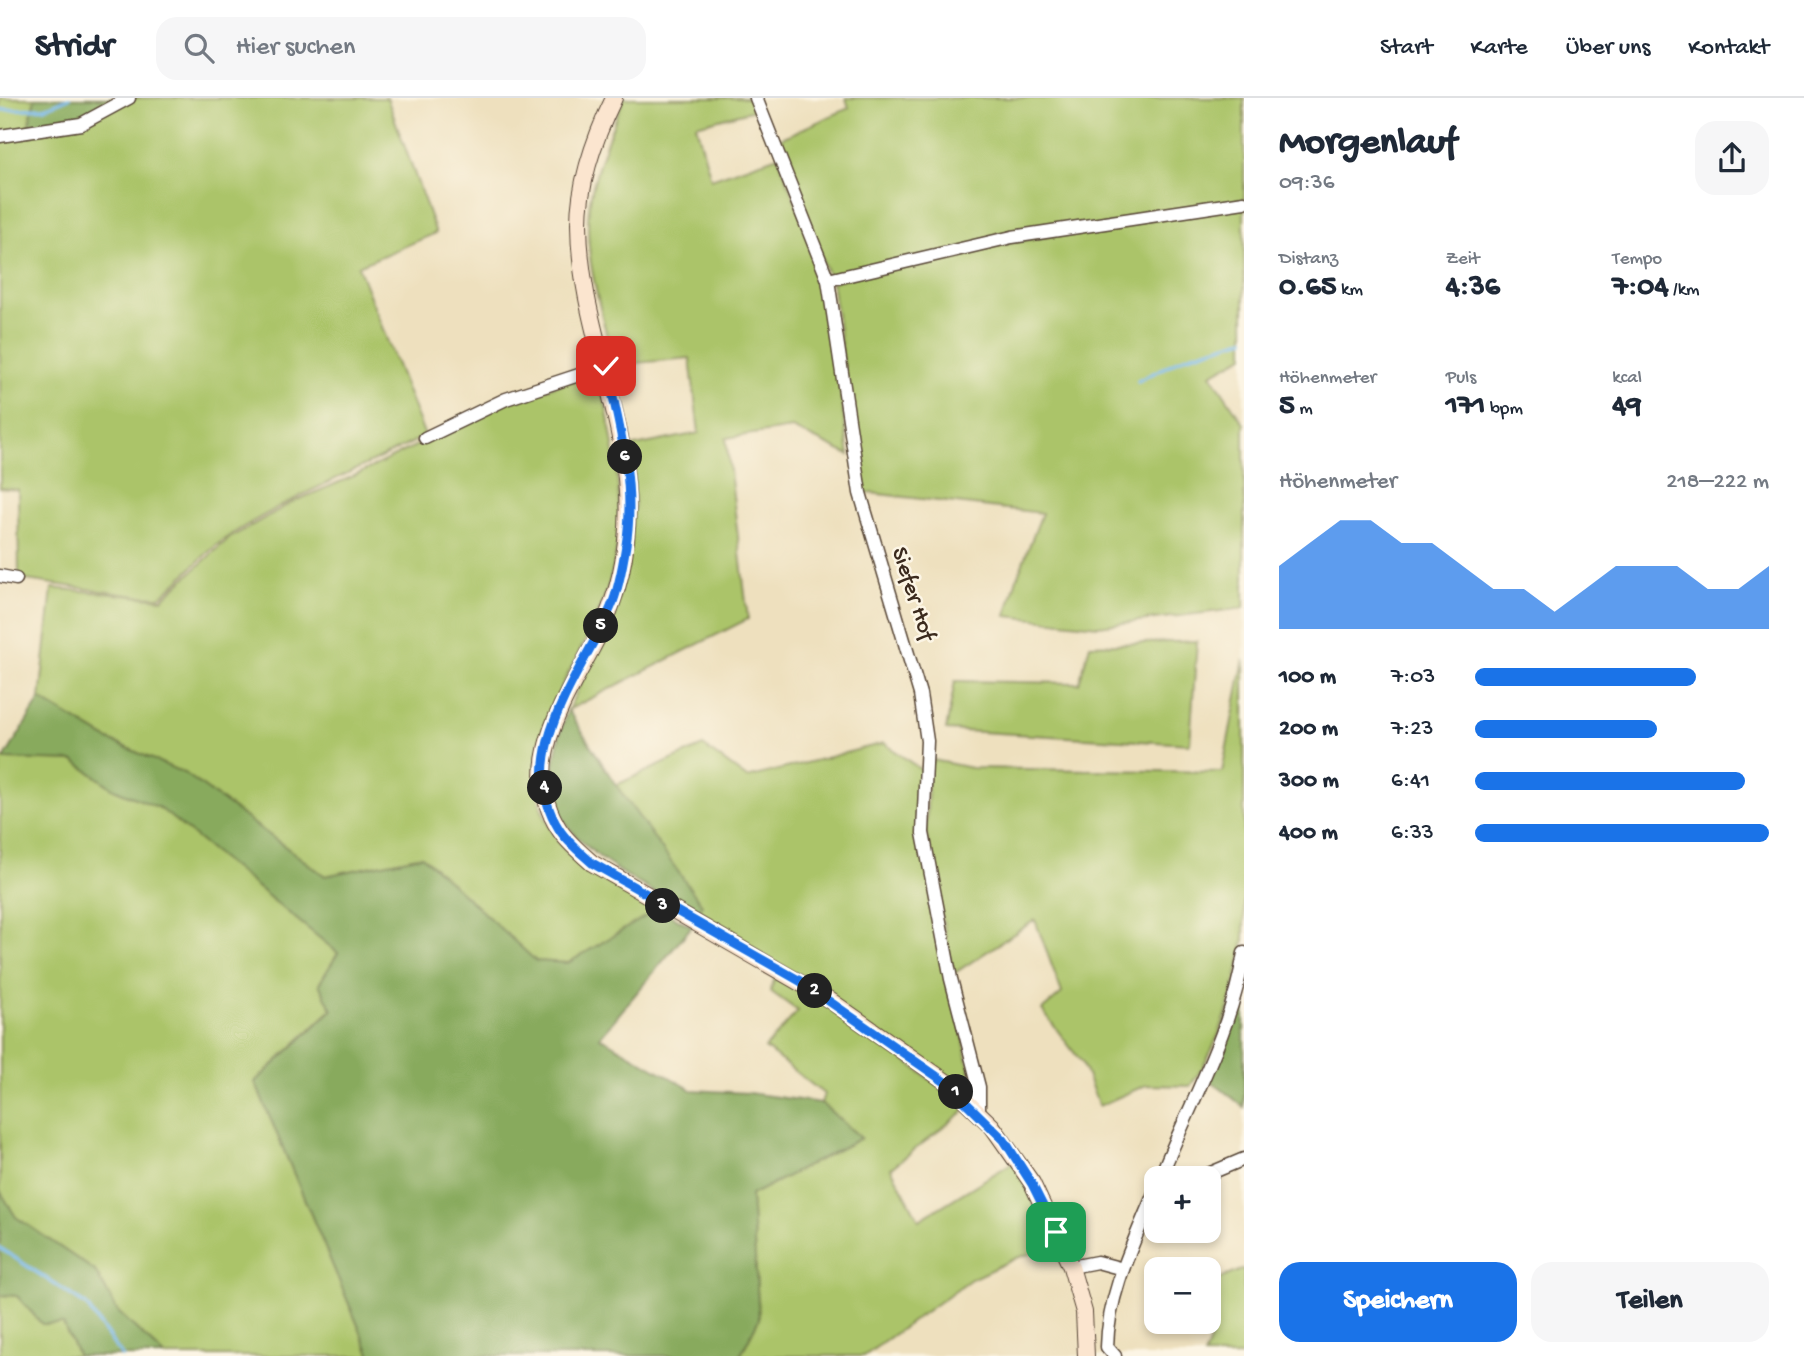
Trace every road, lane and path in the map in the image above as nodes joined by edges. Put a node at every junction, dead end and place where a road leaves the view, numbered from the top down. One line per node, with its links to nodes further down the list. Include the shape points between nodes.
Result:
1 (128, 98): 4 (street, via 82,124)
2 (614, 98): 7 (main road, via 587,166 579,221 584,278)
3 (756, 98): 6 (street, Siefer Hof)
4 (0, 136)
5 (1244, 202): 6 (street, via 1012,237)
6 (828, 279): 12 (street, Siefer Hof, via 860,493 920,694 927,741 923,833 951,979 979,1087)
7 (606, 366): 8 (street, via 506,399); 12 (main road, via 625,458 626,544 612,604 550,736 544,780 551,815 569,842 592,863 809,987 904,1050)
8 (425, 438)
9 (0, 576): 10 (street)
10 (16, 579)
11 (1244, 953): 14 (street, via 1224,1031)
12 (979, 1114): 17 (main road, via 1004,1140 1027,1175)
13 (1244, 1160): 15 (street)
14 (1165, 1166)
15 (1221, 1169)
16 (1144, 1219): 18 (street)
17 (1072, 1267): 18 (street, via 1097,1262); 20 (main road, via 1081,1298)
18 (1123, 1269): 19 (street)
19 (1107, 1322): 20 (street); 21 (street, via 1107,1348)
20 (1086, 1348)
21 (1115, 1356)

